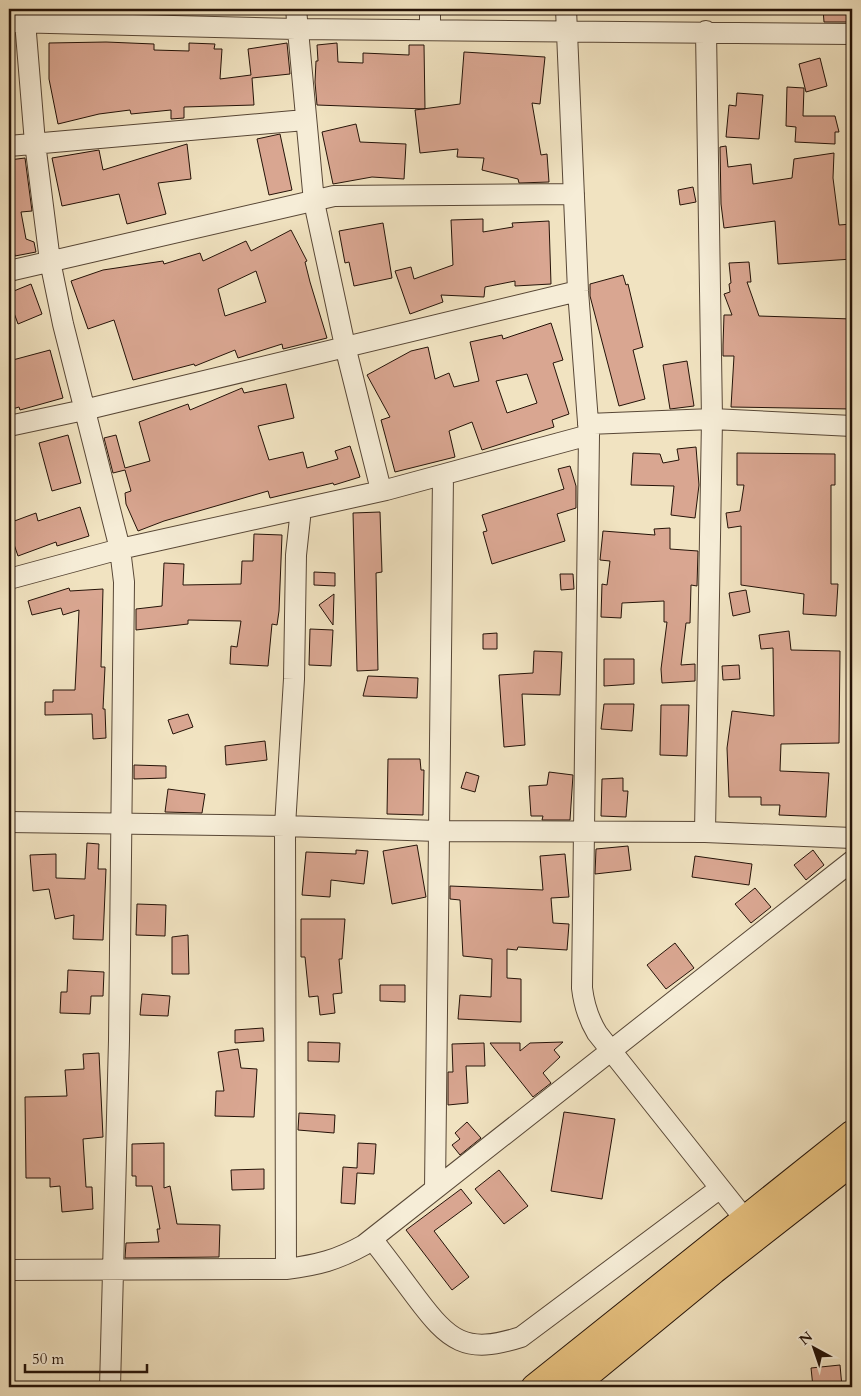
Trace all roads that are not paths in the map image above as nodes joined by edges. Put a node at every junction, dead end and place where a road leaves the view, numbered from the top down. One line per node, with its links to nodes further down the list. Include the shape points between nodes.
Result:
1 (296, 9): 5 (street)
2 (430, 9): 6 (street)
3 (566, 9): 7 (street)
4 (19, 18): 5 (street); 11 (street)
5 (296, 29): 6 (street); 10 (street)
6 (430, 29): 7 (street)
7 (566, 30): 8 (street); 13 (street)
8 (706, 31): 9 (street); 20 (street)
9 (852, 34)
10 (305, 120): 11 (street); 14 (street)
11 (35, 143): 12 (street); 15 (street)
12 (9, 146)
13 (574, 194): 14 (street, via 334,196); 17 (street)
14 (314, 202): 15 (street); 18 (street)
15 (50, 261): 16 (street); 19 (street)
16 (9, 271)
17 (578, 292): 18 (street); 23 (street)
18 (345, 346): 19 (street); 25 (street)
19 (84, 410): 21 (street); 27 (street)
20 (712, 420): 22 (street); 23 (street); 34 (street)
21 (9, 426)
22 (852, 426)
23 (589, 429): 24 (street); 33 (street)
24 (443, 476): 25 (street); 32 (street)
25 (381, 490): 26 (street)
26 (301, 509): 27 (street); 31 (street, via 296,555 294,679)
27 (120, 549): 28 (street); 30 (street, via 124,582)
28 (9, 579)
29 (9, 822): 30 (street)
30 (121, 823): 31 (street); 44 (street)
31 (285, 826): 32 (street); 45 (street)
32 (438, 831): 33 (street); 41 (street)
33 (585, 831): 34 (street); 37 (street, via 582,988 588,1019)
34 (705, 832): 35 (street)
35 (852, 838)
36 (852, 861): 37 (street)
37 (611, 1052): 40 (street); 41 (street)
38 (852, 1133): 42 (main road)
39 (852, 1163): 49 (main road)
40 (718, 1188): 42 (street); 43 (street, via 522,1336 496,1345 456,1339 438,1326)
41 (435, 1189): 43 (street)
42 (744, 1218): 48 (main road)
43 (372, 1238): 45 (street, via 331,1262)
44 (113, 1268): 45 (street); 46 (street); 47 (street)
45 (286, 1269)
46 (9, 1270)
47 (110, 1387)
48 (534, 1387)
49 (573, 1387)

